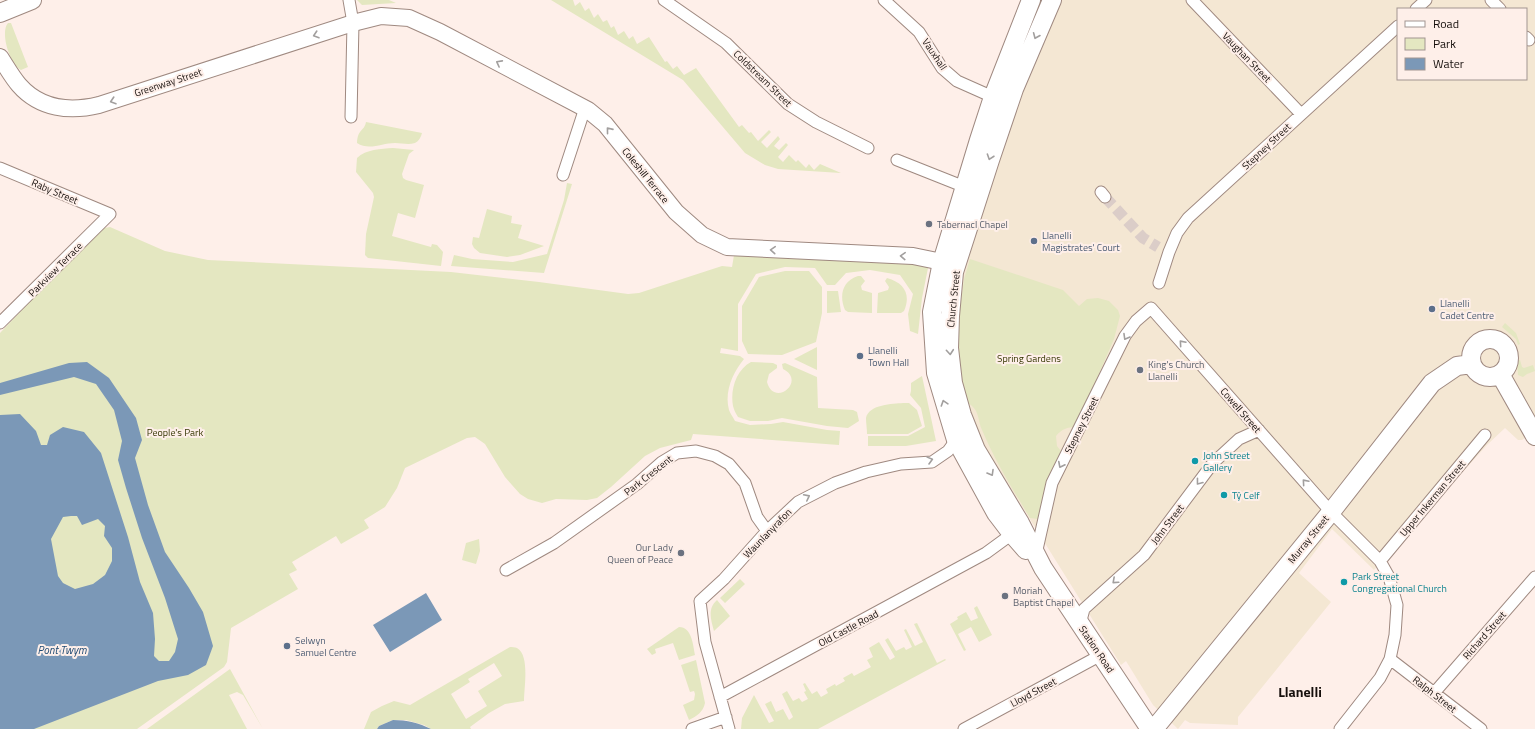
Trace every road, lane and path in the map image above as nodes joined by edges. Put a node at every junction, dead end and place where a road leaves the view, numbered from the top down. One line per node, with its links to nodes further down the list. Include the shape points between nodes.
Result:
1 (32, 0): 12 (main road)
2 (349, 0): 13 (street)
3 (664, 0): 21 (street, Coldstream Street, via 726,42 788,104 816,122)
4 (884, 0): 17 (street, Vauxhall, via 919,32 942,68 957,81)
5 (1032, 0): 17 (main road, Church Street)
6 (1052, 0): 16 (main road, Church Street, one-way to 16)
7 (1192, 0): 19 (street, Vaughan Street, via 1259,66)
8 (1426, 0): 10 (street)
9 (1491, 0): 11 (street)
10 (1417, 8)
11 (1499, 8)
12 (0, 13)
13 (353, 23): 15 (main road, Greenway Street, one-way to 15, via 84,108 61,108 35,99 19,85); 18 (main road, Coleshill Terrace, one-way to 13, via 410,18 381,16); 20 (street)
14 (1397, 27): 19 (street, Stepney Street)
15 (0, 57)
16 (1014, 89): 17 (main road); 29 (main road, Church Street, one-way to 29)
17 (993, 97): 25 (main road, Church Street)
18 (585, 108): 24 (street); 30 (main road, Coleshill Terrace, one-way to 18, via 913,256 727,247 702,234 676,212 605,124)
19 (1301, 114): 28 (street, Stepney Street, via 1188,218 1177,233)
20 (351, 117)
21 (868, 148)
22 (897, 160): 25 (street)
23 (0, 168): 26 (street, Raby Street)
24 (563, 175)
25 (965, 187): 30 (main road, Church Street)
26 (110, 214): 33 (street, Parkview Terrace)
27 (1158, 247): 28 (street)
28 (1169, 252): 31 (street, Stepney Street)
29 (960, 254): 30 (main road); 41 (main road, Church Street, one-way to 41, via 954,272 950,316 949,348 953,383 962,416 976,450)
30 (942, 262): 39 (main road, Church Street, one-way to 30, via 936,373 932,312)
31 (1159, 283)
32 (1152, 308): 36 (street, Cowell Street, one-way to 32); 43 (street, Stepney Street, one-way to 43, via 1136,321 1126,336 1052,483)
33 (0, 323)
34 (1472, 364): 35 (main road, via 1484,375); 35 (main road, via 1475,347 1480,342 1493,339 1505,346 1509,354 1508,364); 40 (main road, Murray Street, via 1457,366 1432,382)
35 (1500, 374): 38 (main road)
36 (1259, 430): 40 (street, Cowell Street, one-way to 36); 47 (street, John Street, one-way to 47, via 1239,439 1213,464 1144,555 1084,609)
37 (1484, 435): 44 (street, Upper Inkerman Street)
38 (1535, 436)
39 (956, 440): 41 (main road, Church Street, via 996,513); 42 (street, Waunlanyrafon, one-way to 39, via 798,502 835,483 901,464 932,462 948,451)
40 (1331, 512): 44 (street, Cowell Street); 57 (main road, Murray Street)
41 (1016, 528): 43 (main road, Station Road); 51 (street, Old Castle Road, via 986,553)
42 (767, 531): 45 (street, Park Crescent, via 757,517 745,483 729,464 715,456 696,451 677,453 554,543); 51 (street, Waunlanyrafon, via 724,579 700,601 705,642)
43 (1040, 561): 47 (main road, Station Road)
44 (1380, 561): 49 (street, Cowell Street, via 1390,577 1397,605)
45 (506, 570)
46 (1535, 577): 50 (street, Richard Street)
47 (1080, 624): 48 (main road, Station Road)
48 (1101, 655): 55 (street, Lloyd Street); 56 (main road, Station Road)
49 (1390, 659): 50 (street, Ralph Street); 58 (street, Cowell Street, via 1380,678)
50 (1434, 693): 59 (street, Ralph Street)
51 (720, 697): 52 (street)
52 (726, 717): 53 (street); 54 (street)
53 (692, 729)
54 (729, 729)
55 (964, 729)
56 (1150, 729)
57 (1154, 729)
58 (1340, 729)
59 (1481, 729)

